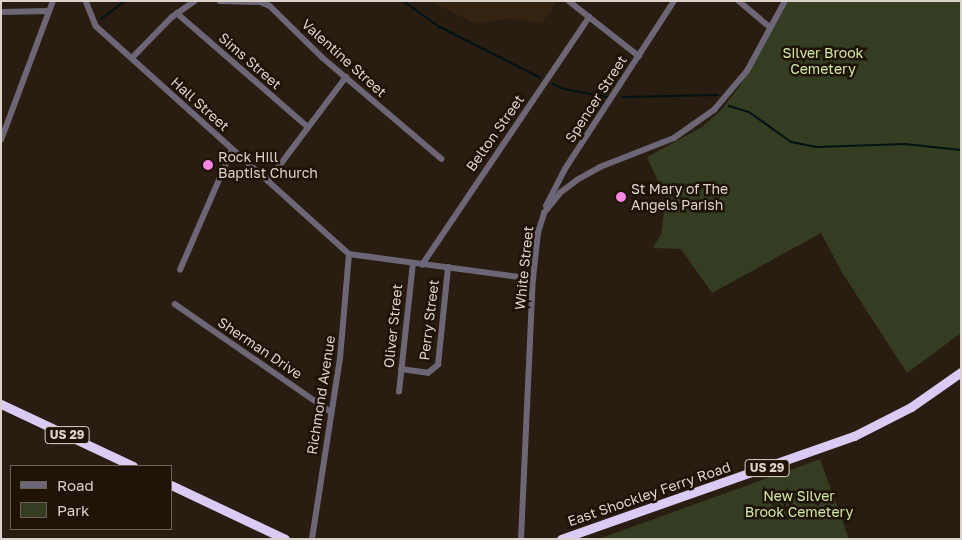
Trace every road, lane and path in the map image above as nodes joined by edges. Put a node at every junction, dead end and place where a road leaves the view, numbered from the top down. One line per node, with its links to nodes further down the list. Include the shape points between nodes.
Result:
1 (53, 1): 9 (street)
2 (86, 1): 15 (street, Hall Street, via 96,26)
3 (195, 1): 11 (street)
4 (220, 1): 16 (street, Valentine Street, via 261,2 270,6)
5 (569, 1): 12 (street)
6 (674, 1): 14 (street, Spencer Street)
7 (739, 1): 13 (street)
8 (785, 1): 13 (street, White Street)
9 (49, 11): 10 (street); 18 (street)
10 (1, 12)
11 (177, 13): 15 (street); 17 (street, Sims Street)
12 (589, 17): 14 (street); 25 (street, Belton Street)
13 (770, 27): 22 (street, White Street, via 747,71 714,110 674,138 600,167 577,180 560,192)
14 (639, 56): 22 (street, Spencer Street, via 554,186)
15 (132, 58): 19 (street, Hall Street)
16 (346, 77): 17 (street); 20 (street, Valentine Street)
17 (308, 127): 21 (street)
18 (1, 140)
19 (232, 150): 21 (street, Hall Street); 27 (street)
20 (442, 159)
21 (268, 181): 23 (street, Hall Street)
22 (544, 213): 28 (street, White Street, via 536,242)
23 (349, 254): 24 (street); 34 (street, Richmond Avenue, via 340,359)
24 (413, 264): 25 (street); 30 (street, Oliver Street)
25 (422, 265): 26 (street)
26 (448, 268): 28 (street); 30 (street, Perry Street, via 438,365 428,373)
27 (180, 270)
28 (533, 279): 39 (street, White Street)
29 (175, 304): 34 (street, Sherman Drive)
30 (401, 369): 32 (street, Oliver Street)
31 (961, 372): 40 (highway, East Shockley Ferry Road / US 29, via 911,407 854,436)
32 (399, 392)
33 (1, 404): 35 (highway, US 29)
34 (331, 412): 38 (street, Richmond Avenue)
35 (131, 465)
36 (172, 485): 37 (highway)
37 (285, 539)
38 (312, 539)
39 (521, 539)
40 (561, 539)

